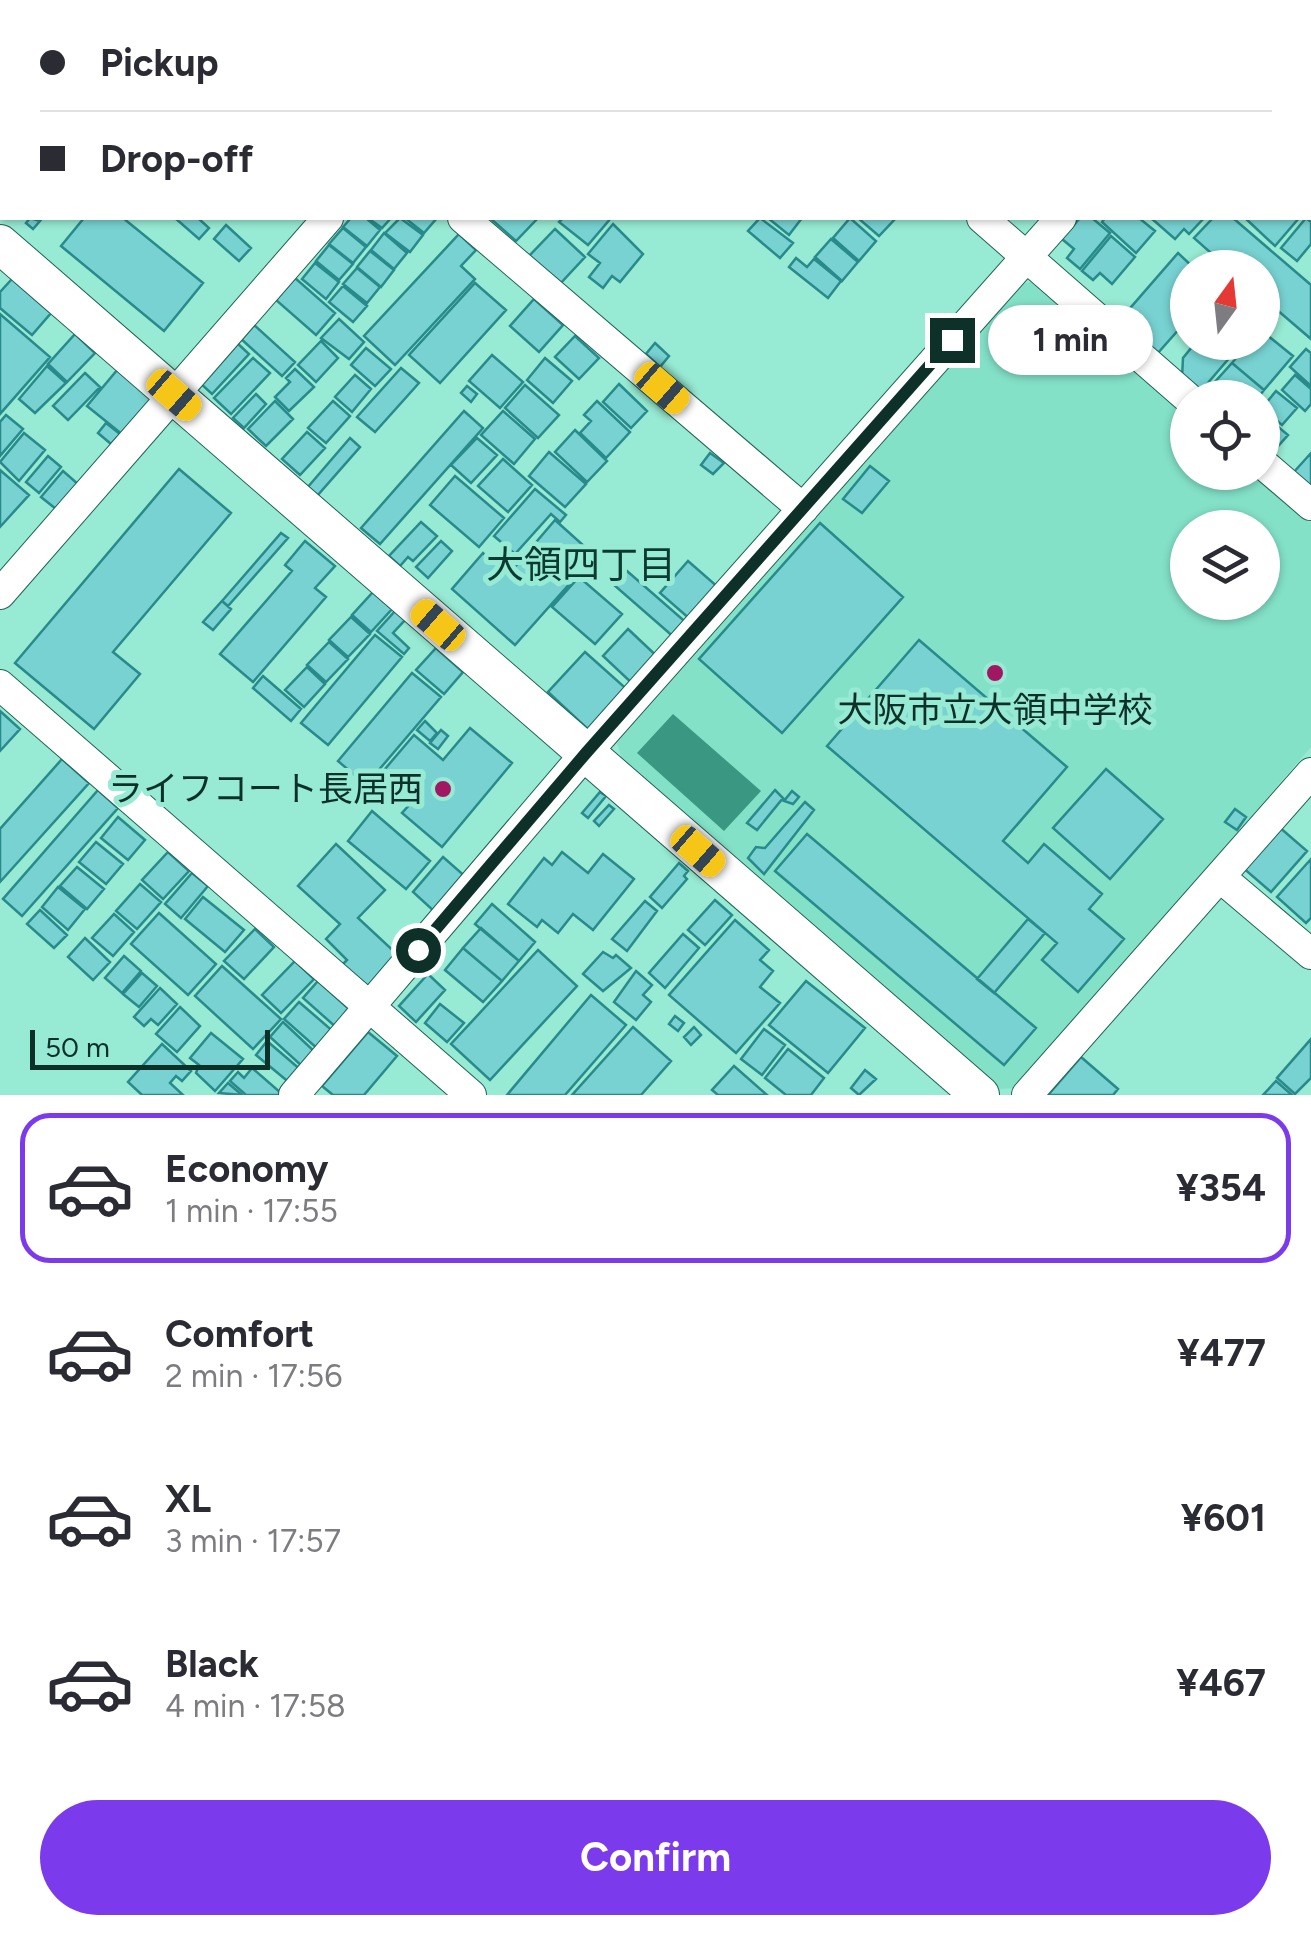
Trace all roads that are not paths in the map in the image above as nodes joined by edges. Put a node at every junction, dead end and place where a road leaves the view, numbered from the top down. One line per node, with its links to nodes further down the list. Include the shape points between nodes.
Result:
1 (326, 220): 8 (street)
2 (466, 220): 11 (street)
3 (984, 220): 6 (street)
4 (1059, 220): 6 (street)
5 (0, 244): 8 (street)
6 (1027, 256): 7 (street); 11 (street)
7 (1170, 382)
8 (174, 395): 12 (street); 14 (street)
9 (1280, 479): 10 (street)
10 (1311, 506)
11 (803, 509): 14 (street)
12 (0, 594)
13 (0, 685): 18 (street)
14 (586, 753): 18 (street); 21 (street)
15 (1311, 773): 16 (street)
16 (1220, 877): 17 (street); 22 (street)
17 (1311, 954)
18 (370, 1007): 19 (street); 20 (street)
19 (294, 1095)
20 (471, 1095)
21 (980, 1095)
22 (1028, 1095)

